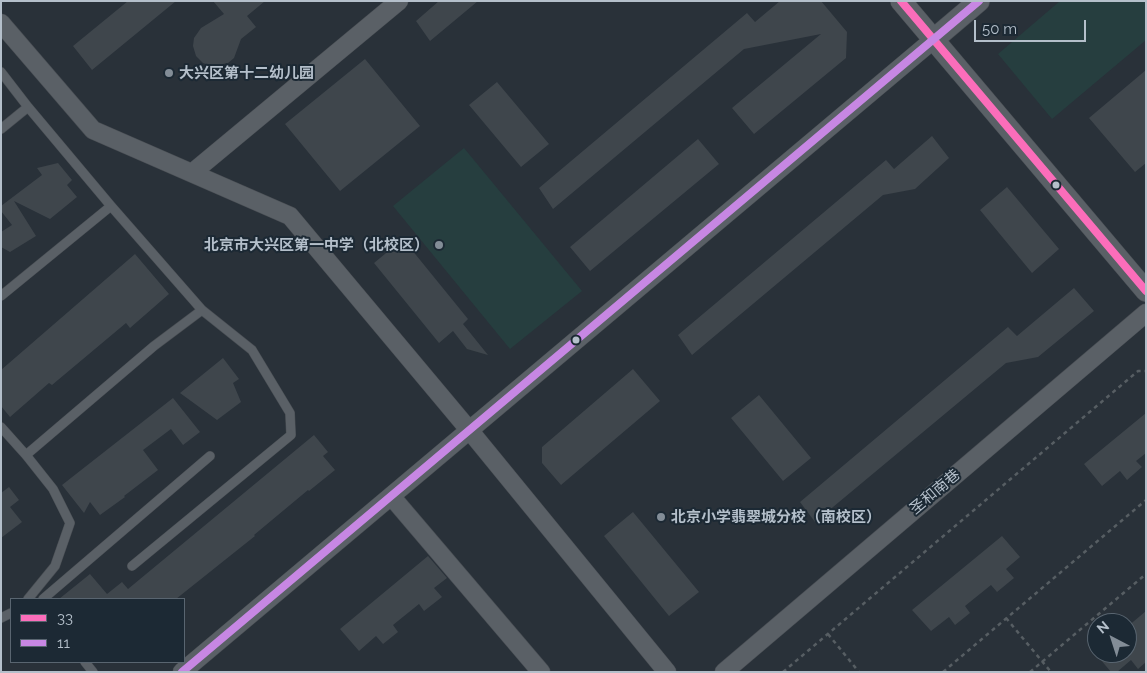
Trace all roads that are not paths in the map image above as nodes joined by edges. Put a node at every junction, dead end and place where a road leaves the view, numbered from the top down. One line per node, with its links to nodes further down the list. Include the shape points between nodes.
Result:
1 (399, 1): 9 (street)
2 (901, 1): 5 (street)
3 (980, 1): 5 (street)
4 (1, 23): 9 (street, via 92,130)
5 (934, 40): 11 (street); 16 (street)
6 (1, 72): 7 (lane)
7 (28, 107): 8 (lane); 10 (lane)
8 (1, 129)
9 (192, 173): 16 (street, via 290,216)
10 (111, 206): 12 (lane); 13 (lane)
11 (1146, 291)
12 (1, 296)
13 (202, 310): 17 (lane, via 154,346); 20 (lane, via 252,350 290,413 291,435)
14 (1146, 313): 26 (street, 圣和南巷)
15 (2, 430): 17 (lane)
16 (470, 431): 19 (street); 25 (street)
17 (26, 455): 21 (lane, via 53,490 70,522 55,566)
18 (210, 456): 22 (lane)
19 (391, 496): 23 (street); 24 (street)
20 (132, 566)
21 (31, 598)
22 (44, 598)
23 (182, 672)
24 (541, 672)
25 (667, 672)
26 (724, 672)

